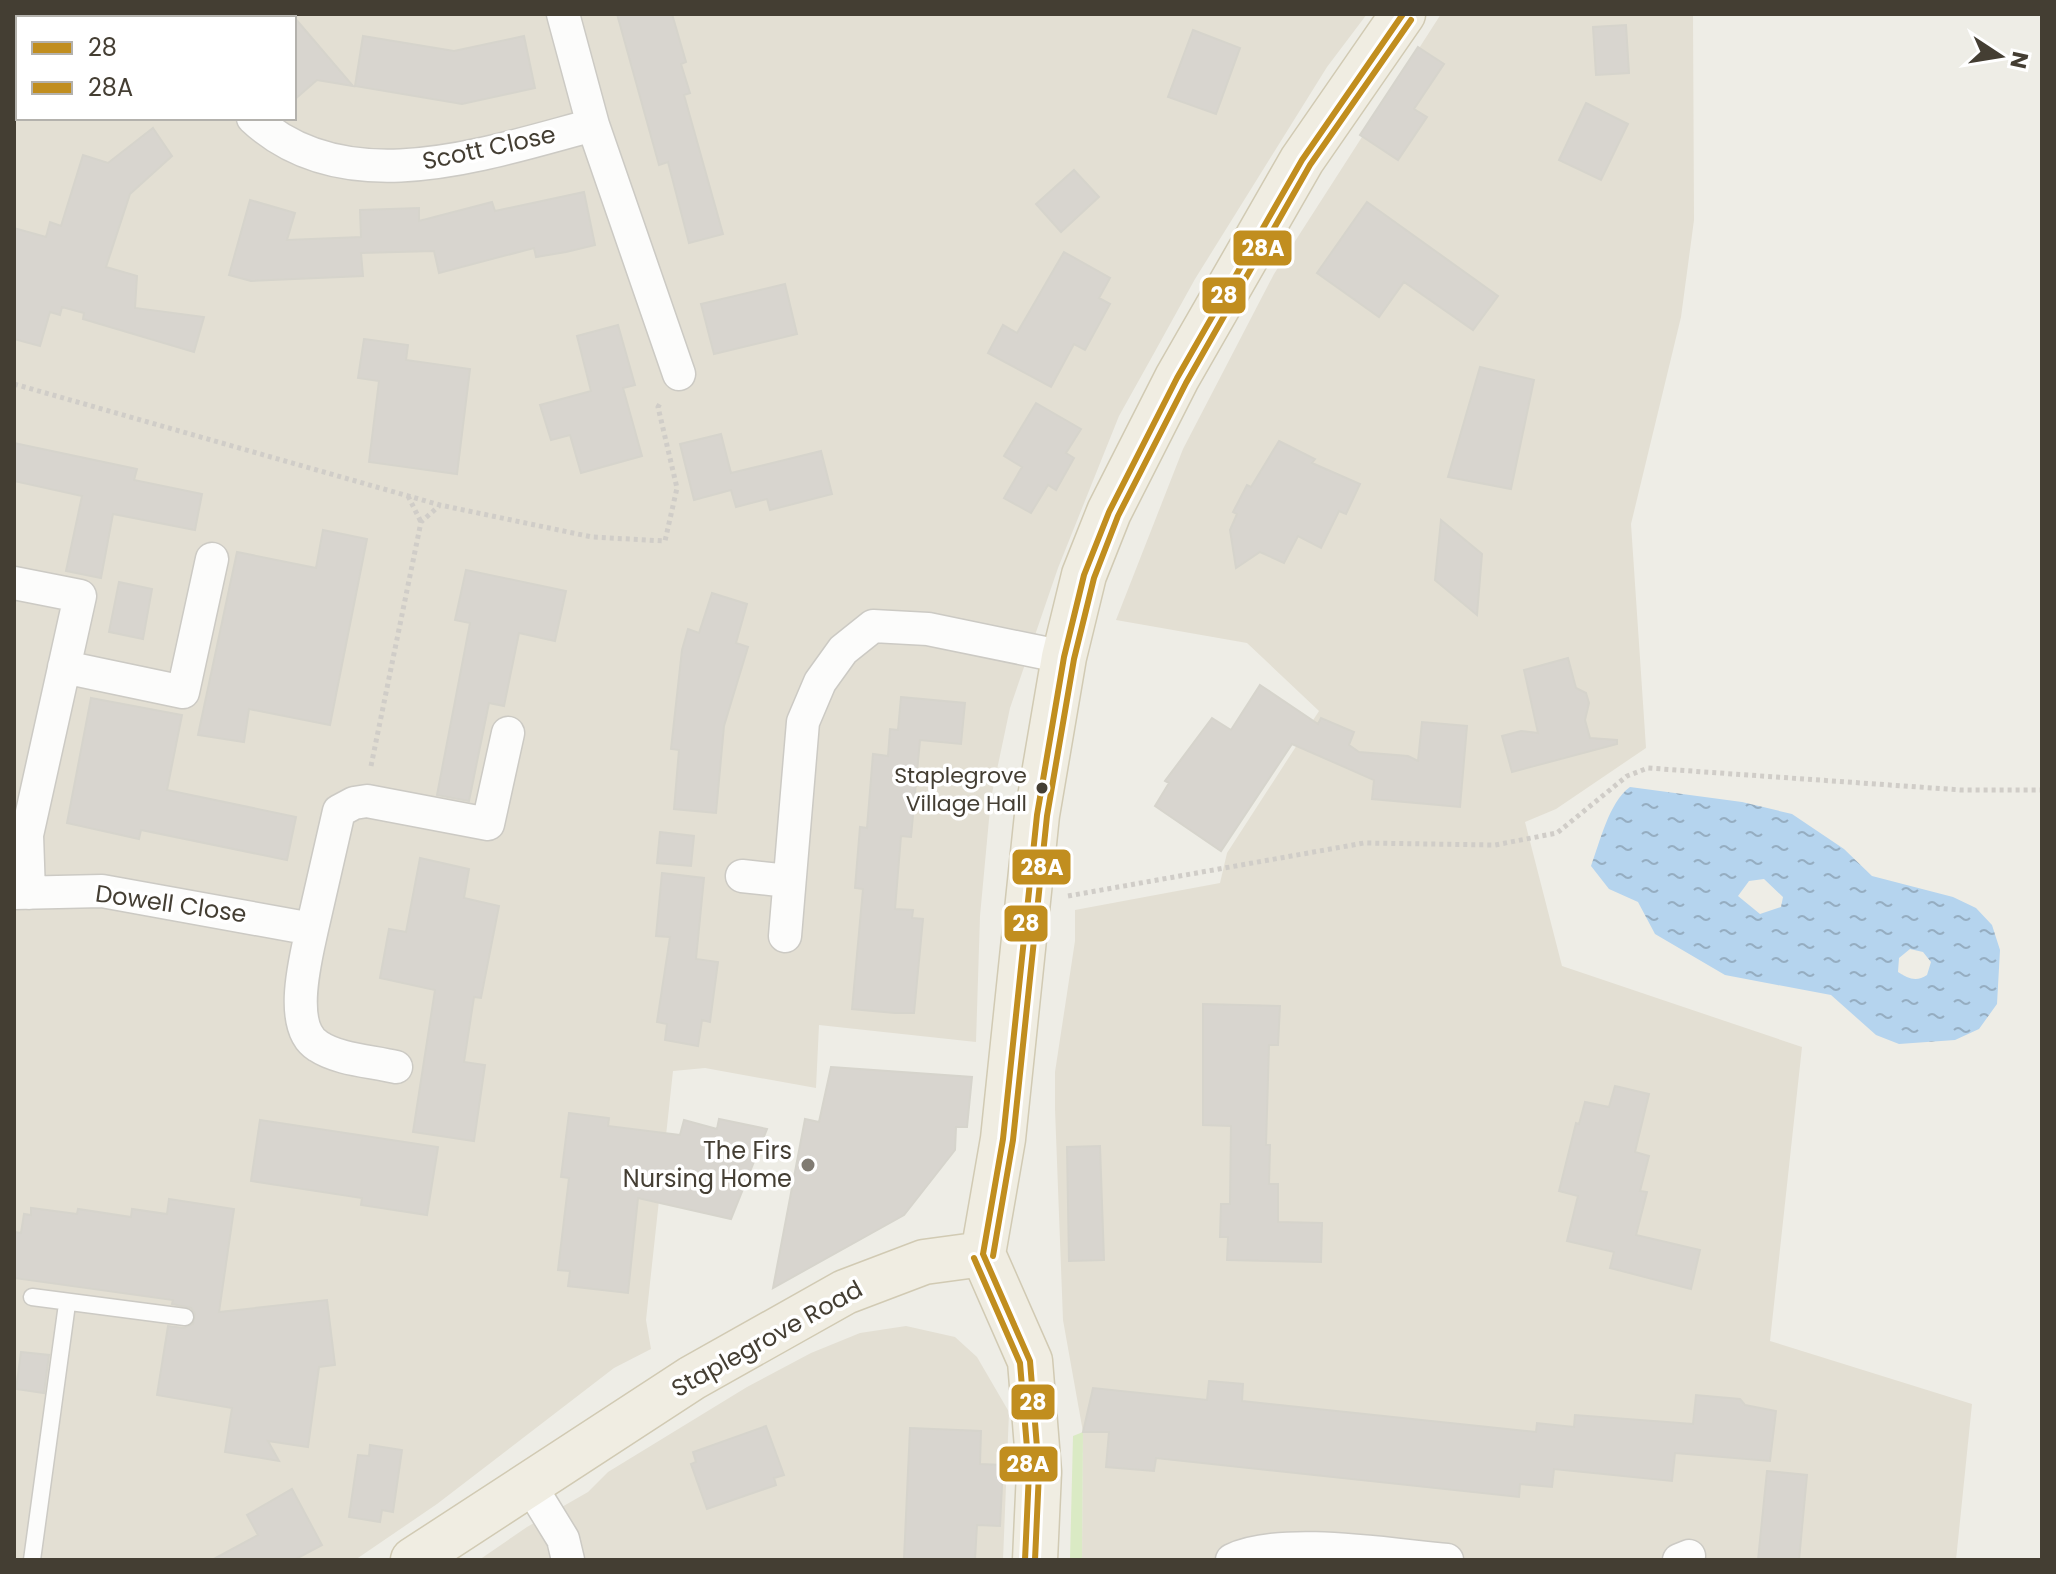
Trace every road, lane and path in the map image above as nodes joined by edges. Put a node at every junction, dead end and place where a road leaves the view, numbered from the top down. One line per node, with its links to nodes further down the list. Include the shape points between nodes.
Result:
1 (563, 14): 4 (street)
2 (1403, 14): 12 (main road, via 1302,160 1177,378 1109,512 1084,575)
3 (256, 120): 4 (street, Scott Close, via 299,150 346,162 409,165 471,157)
4 (593, 125): 5 (street)
5 (679, 374): 8 (path, via 658,407 677,488 665,541 592,537)
6 (14, 384): 7 (path)
7 (407, 495): 8 (path); 9 (path)
8 (440, 505): 9 (path)
9 (421, 522): 16 (path, via 373,748)
10 (212, 559): 13 (street, via 183,692)
11 (14, 583): 13 (street, Dowell Close, via 80,596)
12 (1064, 657): 18 (street, via 928,629 873,626 843,650 820,682 803,722); 20 (main road, via 1037,815)
13 (64, 667): 19 (street, Dowell Close, via 27,835)
14 (508, 733): 16 (street, via 488,824)
15 (2042, 790): 20 (path, via 1961,790 1648,768 1627,776 1557,833 1495,845 1364,843 1088,895)
16 (367, 801): 21 (street, via 339,811)
17 (742, 876): 18 (street)
18 (788, 881): 22 (street)
19 (21, 893): 21 (street, Dowell Close, via 102,891)
20 (1030, 898): 24 (main road, via 1003,1139)
21 (312, 929): 23 (street, via 300,993 305,1032 317,1046)
22 (785, 936)
23 (396, 1067)
24 (983, 1254): 28 (main road, Staplegrove Road, via 924,1262 845,1292 692,1378); 32 (main road, via 1030,1361 1039,1472)
25 (32, 1297): 26 (lane)
26 (67, 1304): 27 (lane); 29 (lane)
27 (185, 1317)
28 (528, 1482): 30 (main road, Staplegrove Road); 31 (street, via 563,1539)
29 (32, 1560)
30 (413, 1560)
31 (568, 1560)
32 (1035, 1560)
33 (1232, 1560): 34 (street, via 1248,1552 1293,1549)
34 (1447, 1560)

